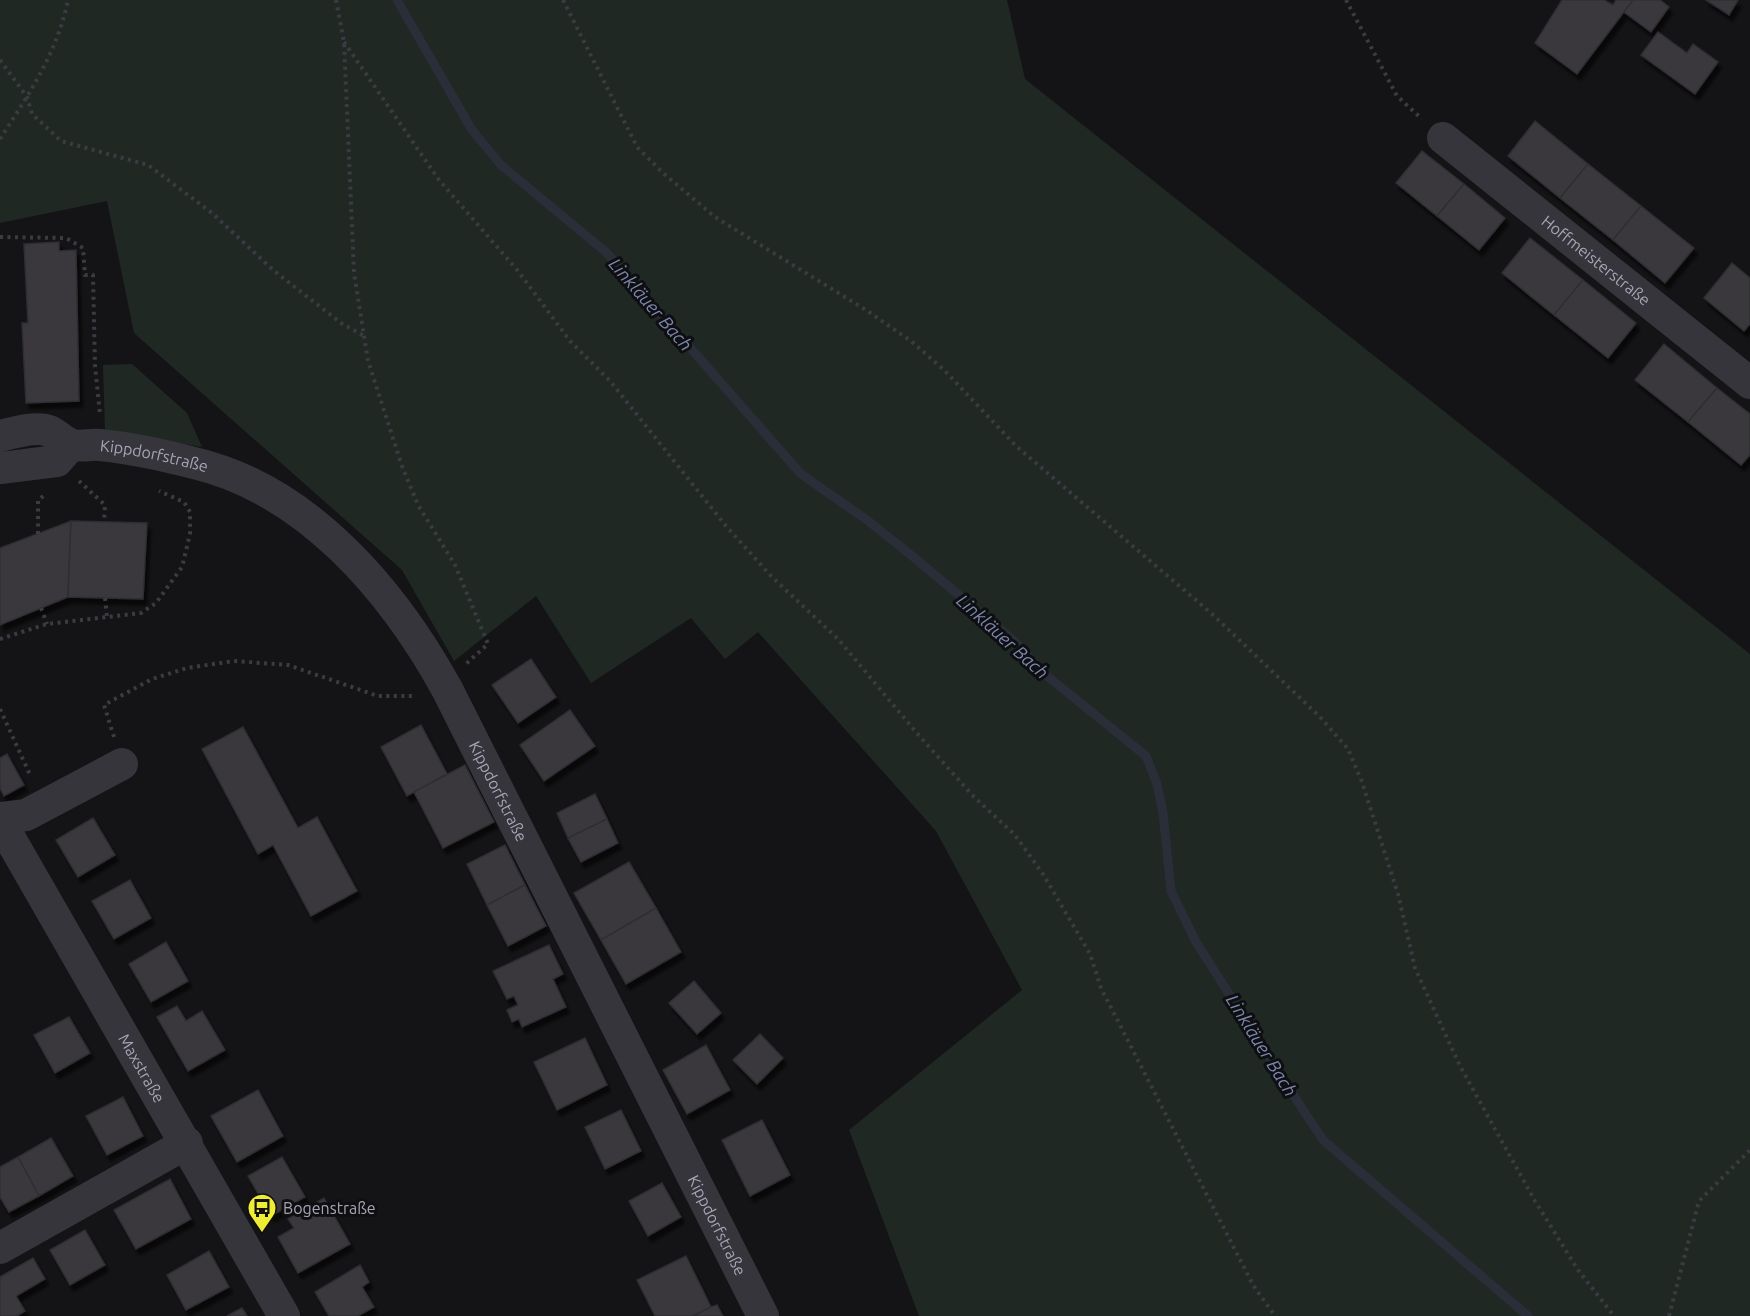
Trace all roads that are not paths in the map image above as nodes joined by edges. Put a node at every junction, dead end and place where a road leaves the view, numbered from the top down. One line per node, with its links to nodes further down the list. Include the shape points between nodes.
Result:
1 (1443, 138): 2 (street, Hoffmeisterstraße)
2 (1750, 383)
3 (0, 436): 4 (street, Kippdorfstraße, via 47,430)
4 (81, 454): 5 (street); 11 (street, Kippdorfstraße, via 196,463 268,493 349,554 399,612 446,686)
5 (0, 468)
6 (122, 764): 7 (street, via 26,815)
7 (0, 819): 8 (street, Maxstraße)
8 (187, 1143): 9 (street); 10 (street, Maxstraße)
9 (0, 1248)
10 (284, 1316)
11 (763, 1316)

